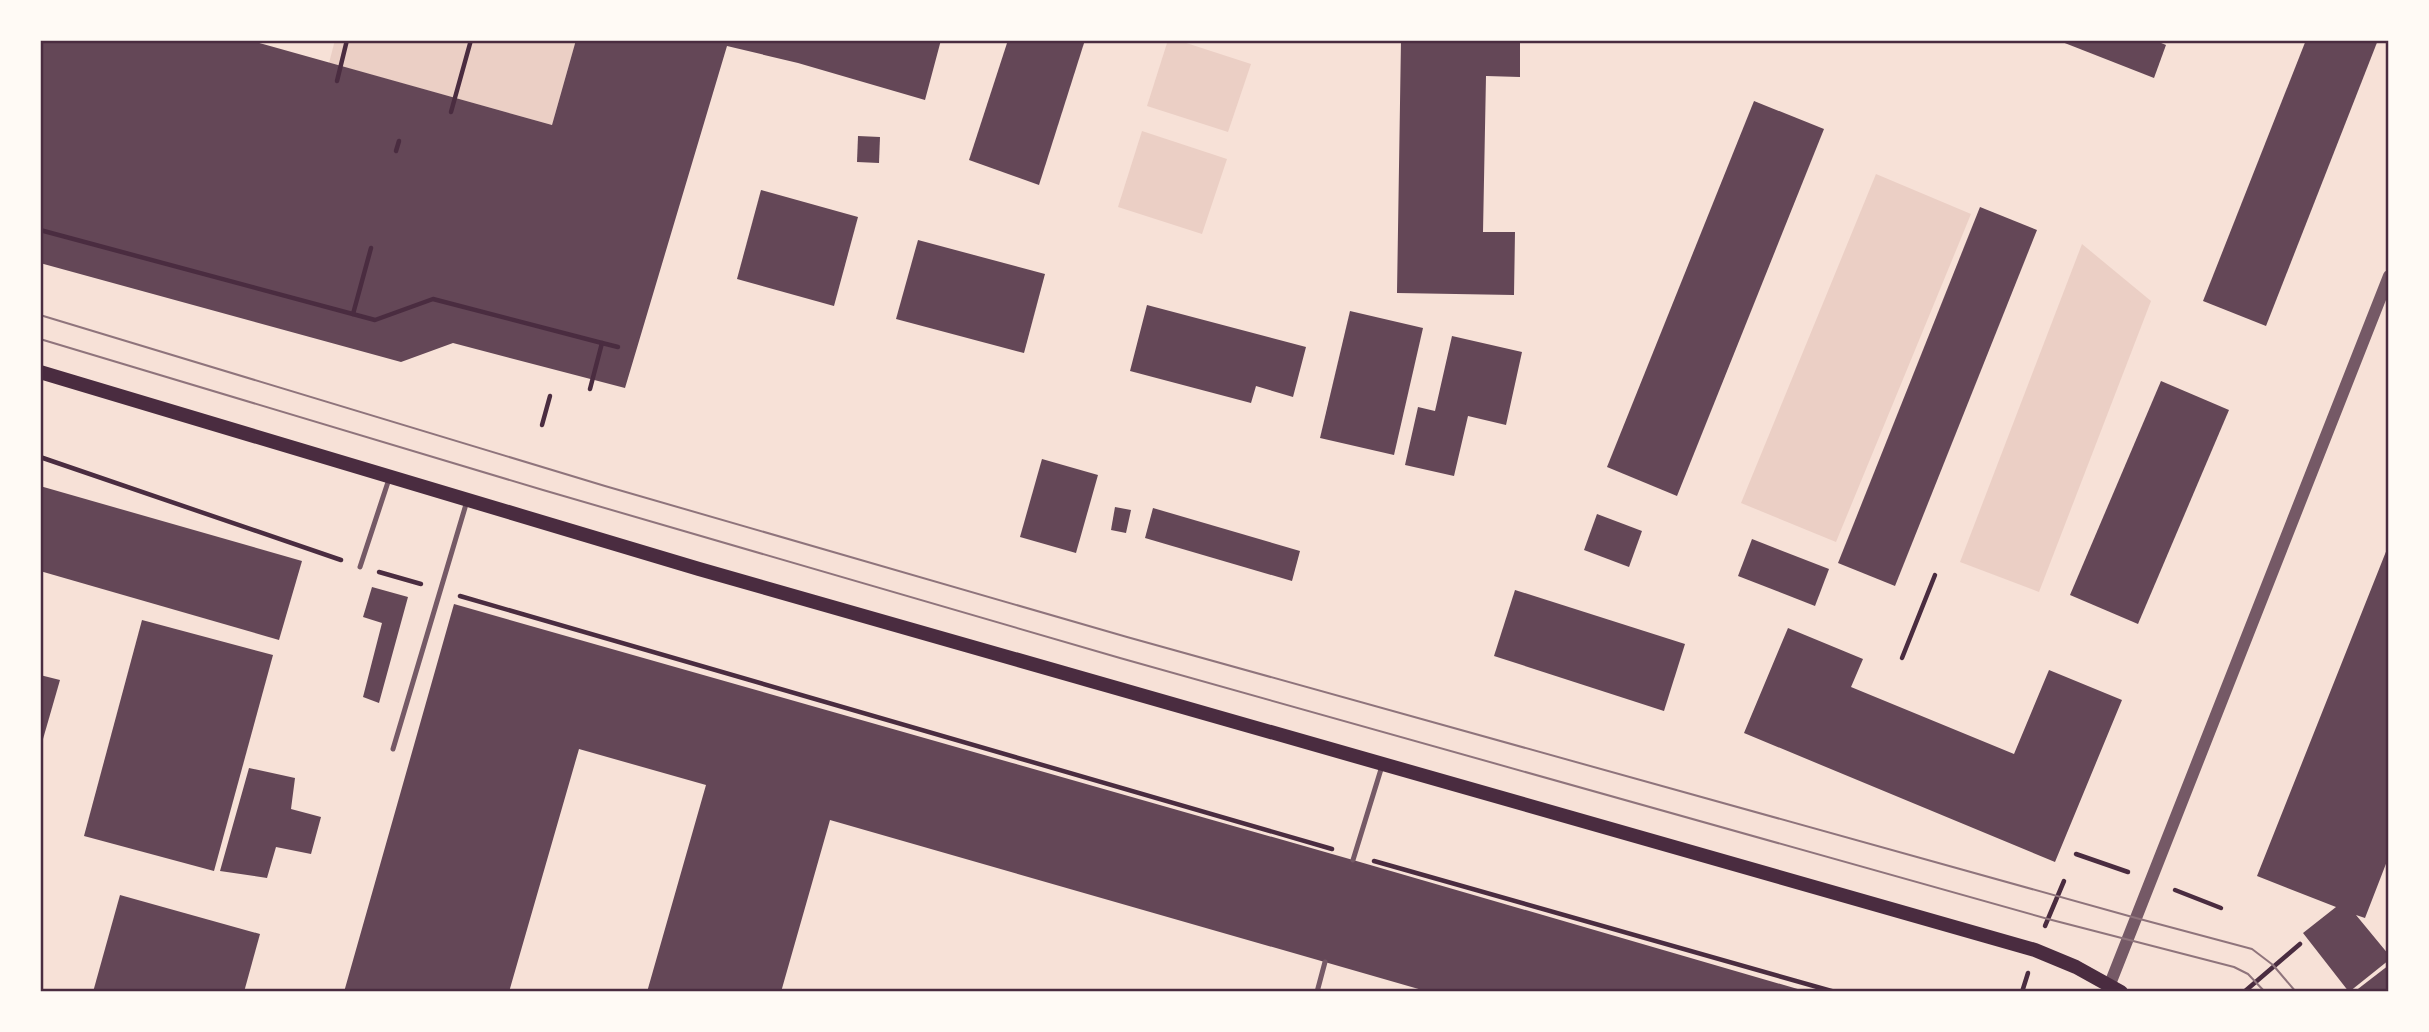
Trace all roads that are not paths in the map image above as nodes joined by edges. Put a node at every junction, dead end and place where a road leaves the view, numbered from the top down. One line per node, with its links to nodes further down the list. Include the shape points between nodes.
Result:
1 (2389, 276): 10 (street)
2 (40, 372): 3 (main road)
3 (390, 476): 4 (main road); 5 (lane)
4 (468, 499): 6 (lane); 7 (main road)
5 (360, 567)
6 (393, 749)
7 (1383, 763): 8 (lane); 10 (main road, via 2022,947)
8 (1354, 858)
9 (1325, 962): 11 (lane)
10 (2116, 988)
11 (1317, 992)

